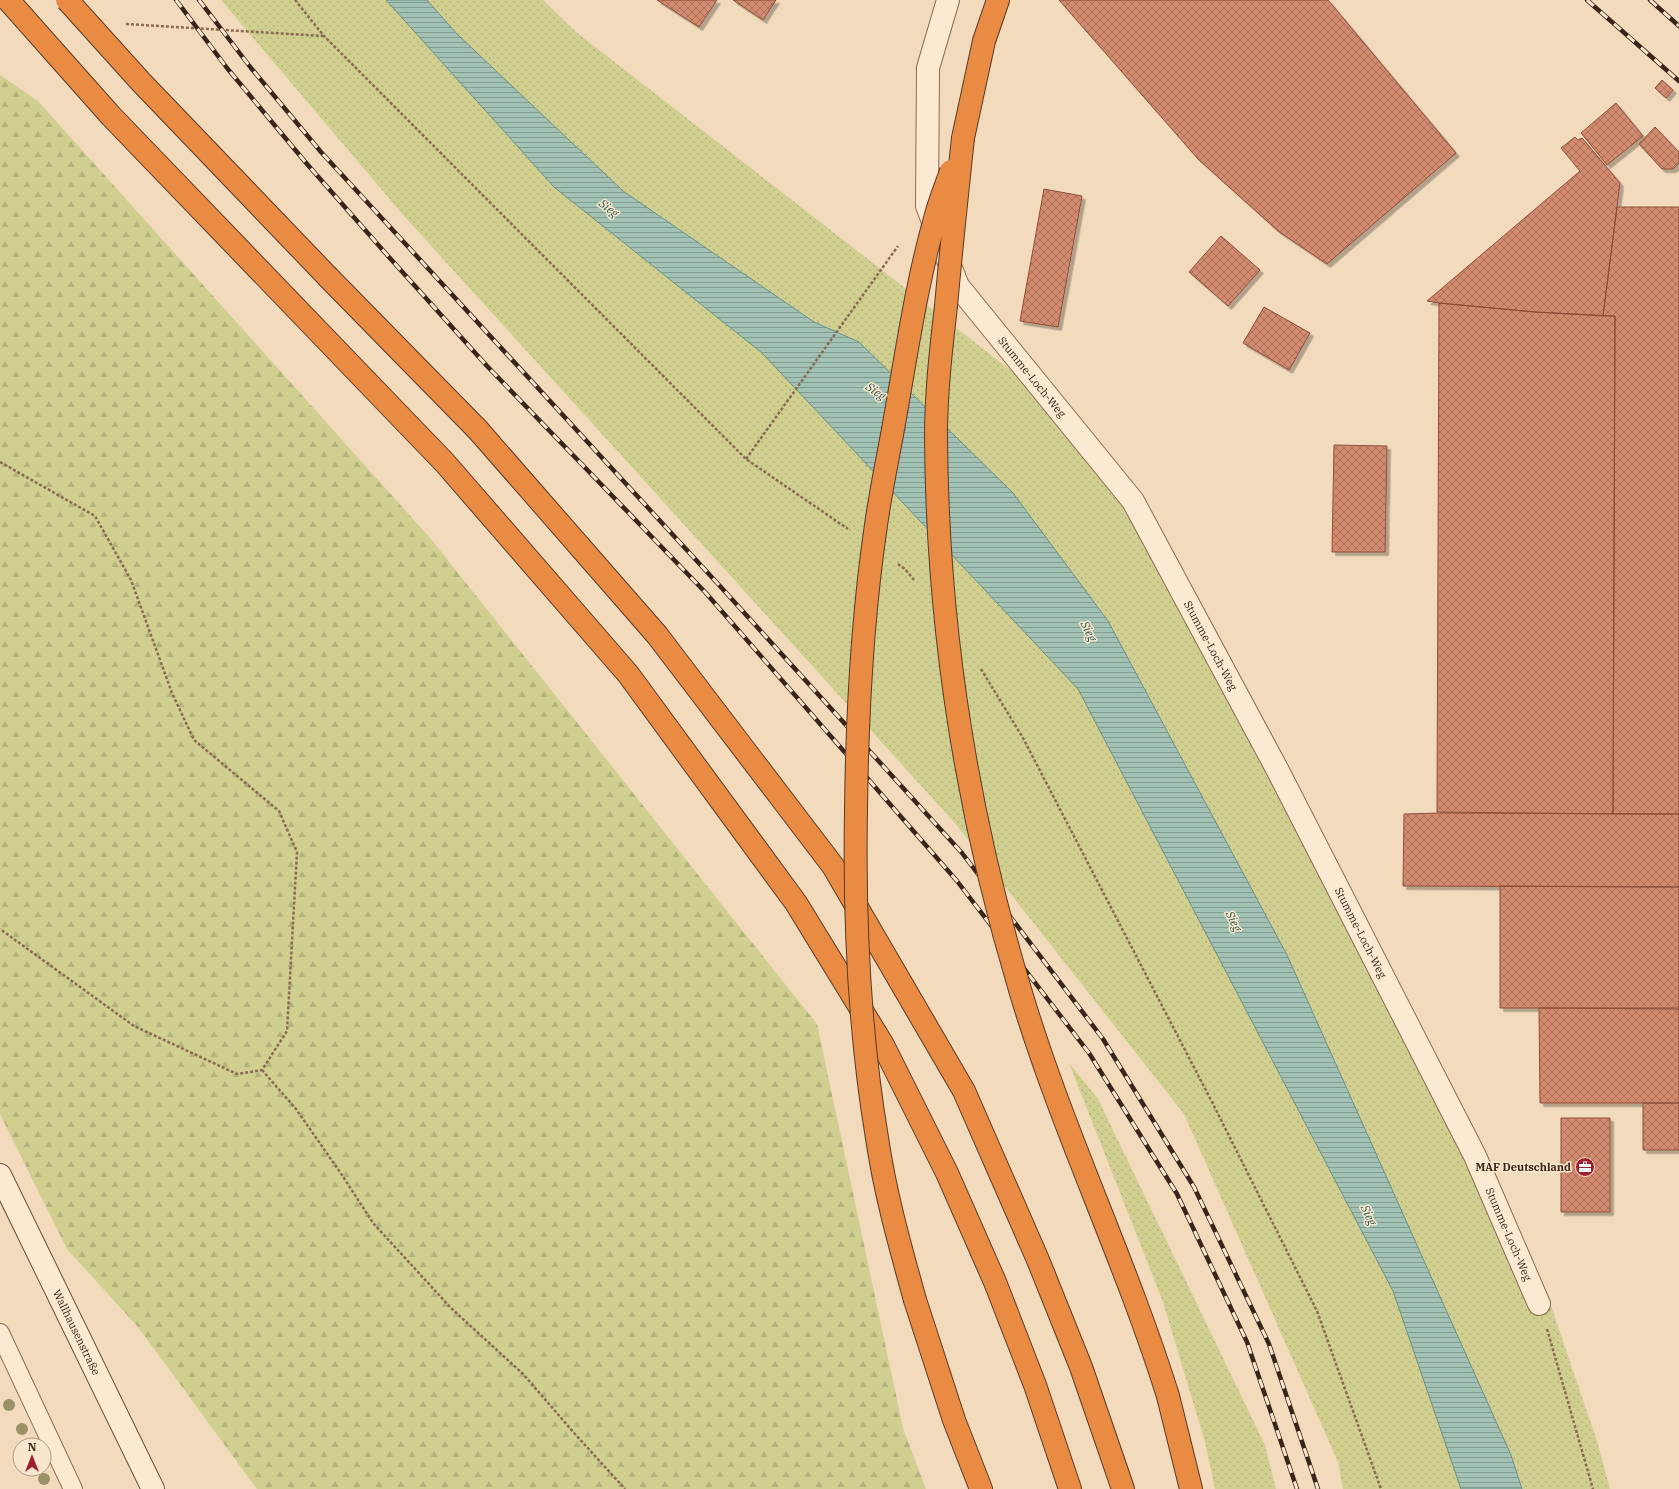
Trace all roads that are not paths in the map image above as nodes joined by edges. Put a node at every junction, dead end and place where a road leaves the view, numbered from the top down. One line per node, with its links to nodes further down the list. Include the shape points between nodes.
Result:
1 (8, 0): 12 (highway, via 111,116 445,463 628,674 796,904 883,1045 947,1173 995,1282)
2 (66, 0): 13 (highway, bridge, via 141,82 478,430 657,635 833,866 964,1091 993,1154 1081,1367)
3 (948, 0): 7 (street, Stumme-Loch-Weg, via 928,68 927,206 958,286 1134,501 1277,769 1475,1156)
4 (998, 0): 5 (highway, via 984,41)
5 (962, 138): 11 (highway, bridge, via 936,213 918,291 876,524 859,690 855,865 862,1020 877,1139 893,1219 915,1300 954,1420); 14 (highway, bridge, via 939,371 936,433 939,544 946,637 961,734 978,830 998,913 1022,995 1061,1110 1150,1339 1168,1396)
6 (0, 1175): 10 (street, Wallhausenstraße)
7 (1539, 1304)
8 (0, 1333): 9 (lane)
9 (73, 1489)
10 (153, 1489)
11 (981, 1489)
12 (1070, 1489)
13 (1123, 1489)
14 (1191, 1489)

